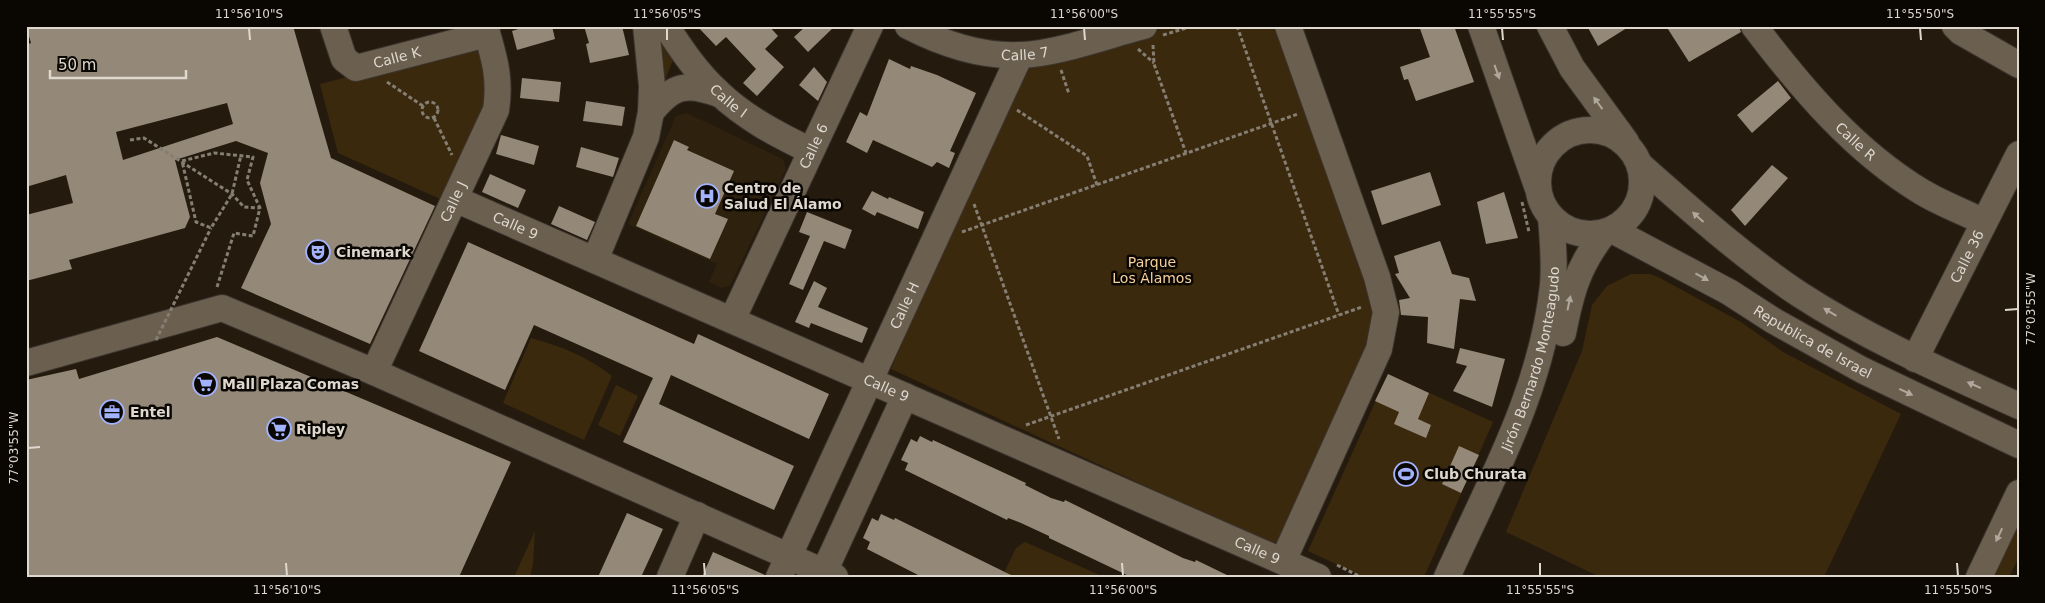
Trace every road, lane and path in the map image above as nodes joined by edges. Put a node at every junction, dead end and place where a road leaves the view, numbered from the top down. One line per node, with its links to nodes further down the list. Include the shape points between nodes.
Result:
1 (333, 26): 18 (street, Calle K, via 344,58 356,68)
2 (646, 26): 24 (street, via 651,60)
3 (666, 26): 19 (street, Calle I, via 701,75)
4 (870, 26): 31 (street, Calle 6)
5 (908, 26): 14 (street, Calle 7, via 945,43 982,53)
6 (1237, 26): 27 (path)
7 (1288, 26): 70 (street, via 1378,277 1386,312 1379,349)
8 (1481, 26): 39 (street, one-way to 39, via 1524,144)
9 (1550, 26): 30 (street, one-way to 9, via 1572,68)
10 (1754, 26): 44 (street, Calle R, via 1828,116 1873,157 1923,192)
11 (1955, 26): 17 (street)
12 (486, 30): 18 (street, Calle K); 38 (street, Calle J, via 498,69 496,110)
13 (1144, 37): 14 (street, Calle 7); 16 (path); 16 (path)
14 (1020, 55): 61 (street, Calle H)
15 (1059, 62): 20 (path)
16 (1154, 64): 32 (path)
17 (2019, 65)
18 (364, 67): 22 (path)
19 (719, 94): 24 (street, via 699,86 687,86 662,98); 31 (street, Calle I, via 762,126)
20 (1069, 94)
21 (1295, 105): 25 (path)
22 (423, 106): 26 (path, via 421,112 424,116); 26 (path, via 427,102 435,104 438,111)
23 (1013, 107): 37 (path, via 1087,156)
24 (651, 112): 50 (street, via 646,138)
25 (1298, 114): 27 (path); 28 (path)
26 (434, 118): 38 (path)
27 (1271, 123): 32 (path); 55 (path)
28 (1301, 123)
29 (130, 140): 35 (path, via 144,138)
30 (1626, 142): 36 (street); 39 (street, via 1601,131 1584,130 1568,135 1554,144 1544,158)
31 (811, 151): 56 (street, Calle 6)
32 (1186, 153): 37 (path)
33 (2019, 154): 44 (street, Calle 36)
34 (241, 155): 35 (path, via 214,153); 40 (path); 42 (path, via 253,157 247,180)
35 (182, 161): 40 (path); 46 (path, via 196,222)
36 (1640, 165): 47 (street, via 1641,194 1635,209 1625,221); 51 (street, one-way to 36)
37 (1097, 185): 45 (path)
38 (460, 189): 50 (street, Calle 9); 60 (street, Calle J)
39 (1529, 193): 43 (street, via 1543,204); 48 (path)
40 (232, 194): 42 (path, via 244,207); 46 (path)
41 (972, 197): 45 (path)
42 (260, 208): 53 (path, via 253,236 234,233)
43 (1551, 217): 47 (street, via 1575,232 1589,235); 75 (street, Jirón Bernardo Monteagudo, via 1553,285 1540,361 1516,427)
44 (1984, 222): 58 (street, Calle 36)
45 (982, 225): 49 (path); 64 (path)
46 (211, 228): 57 (path, bridge)
47 (1608, 232): 52 (street, Republica de Israel, one-way to 52); 76 (street, Jirón Bernardo Monteagudo, one-way to 47, via 1546,400 1578,272 1588,254)
48 (1529, 234)
49 (954, 235)
50 (595, 260): 56 (street, Calle 9)
51 (1752, 260): 52 (street); 58 (street, one-way to 51, via 1800,294)
52 (1729, 292): 67 (street, Republica de Israel, one-way to 67, via 1862,370)
53 (209, 311): 59 (street); 60 (street, via 222,308)
54 (1367, 312): 55 (path, via 1366,305)
55 (1340, 315): 64 (path)
56 (732, 320): 61 (street, Calle 9)
57 (156, 340)
58 (1915, 359): 63 (street, one-way to 58)
59 (26, 363)
60 (374, 372): 69 (street)
61 (870, 380): 62 (street, Calle 9); 71 (street, Calle H)
62 (905, 396): 70 (street, Calle 9); 72 (street)
63 (2019, 406)
64 (1051, 416): 65 (path); 66 (path)
65 (1026, 425)
66 (1059, 439)
67 (2019, 444)
68 (2019, 493): 77 (street, one-way to 77)
69 (697, 515): 71 (street); 73 (street)
70 (1283, 561): 74 (street, Calle 9)
71 (783, 566): 72 (street)
72 (829, 574)
73 (670, 577)
74 (1318, 577)
75 (1447, 577)
76 (1466, 577)
77 (1979, 577)

